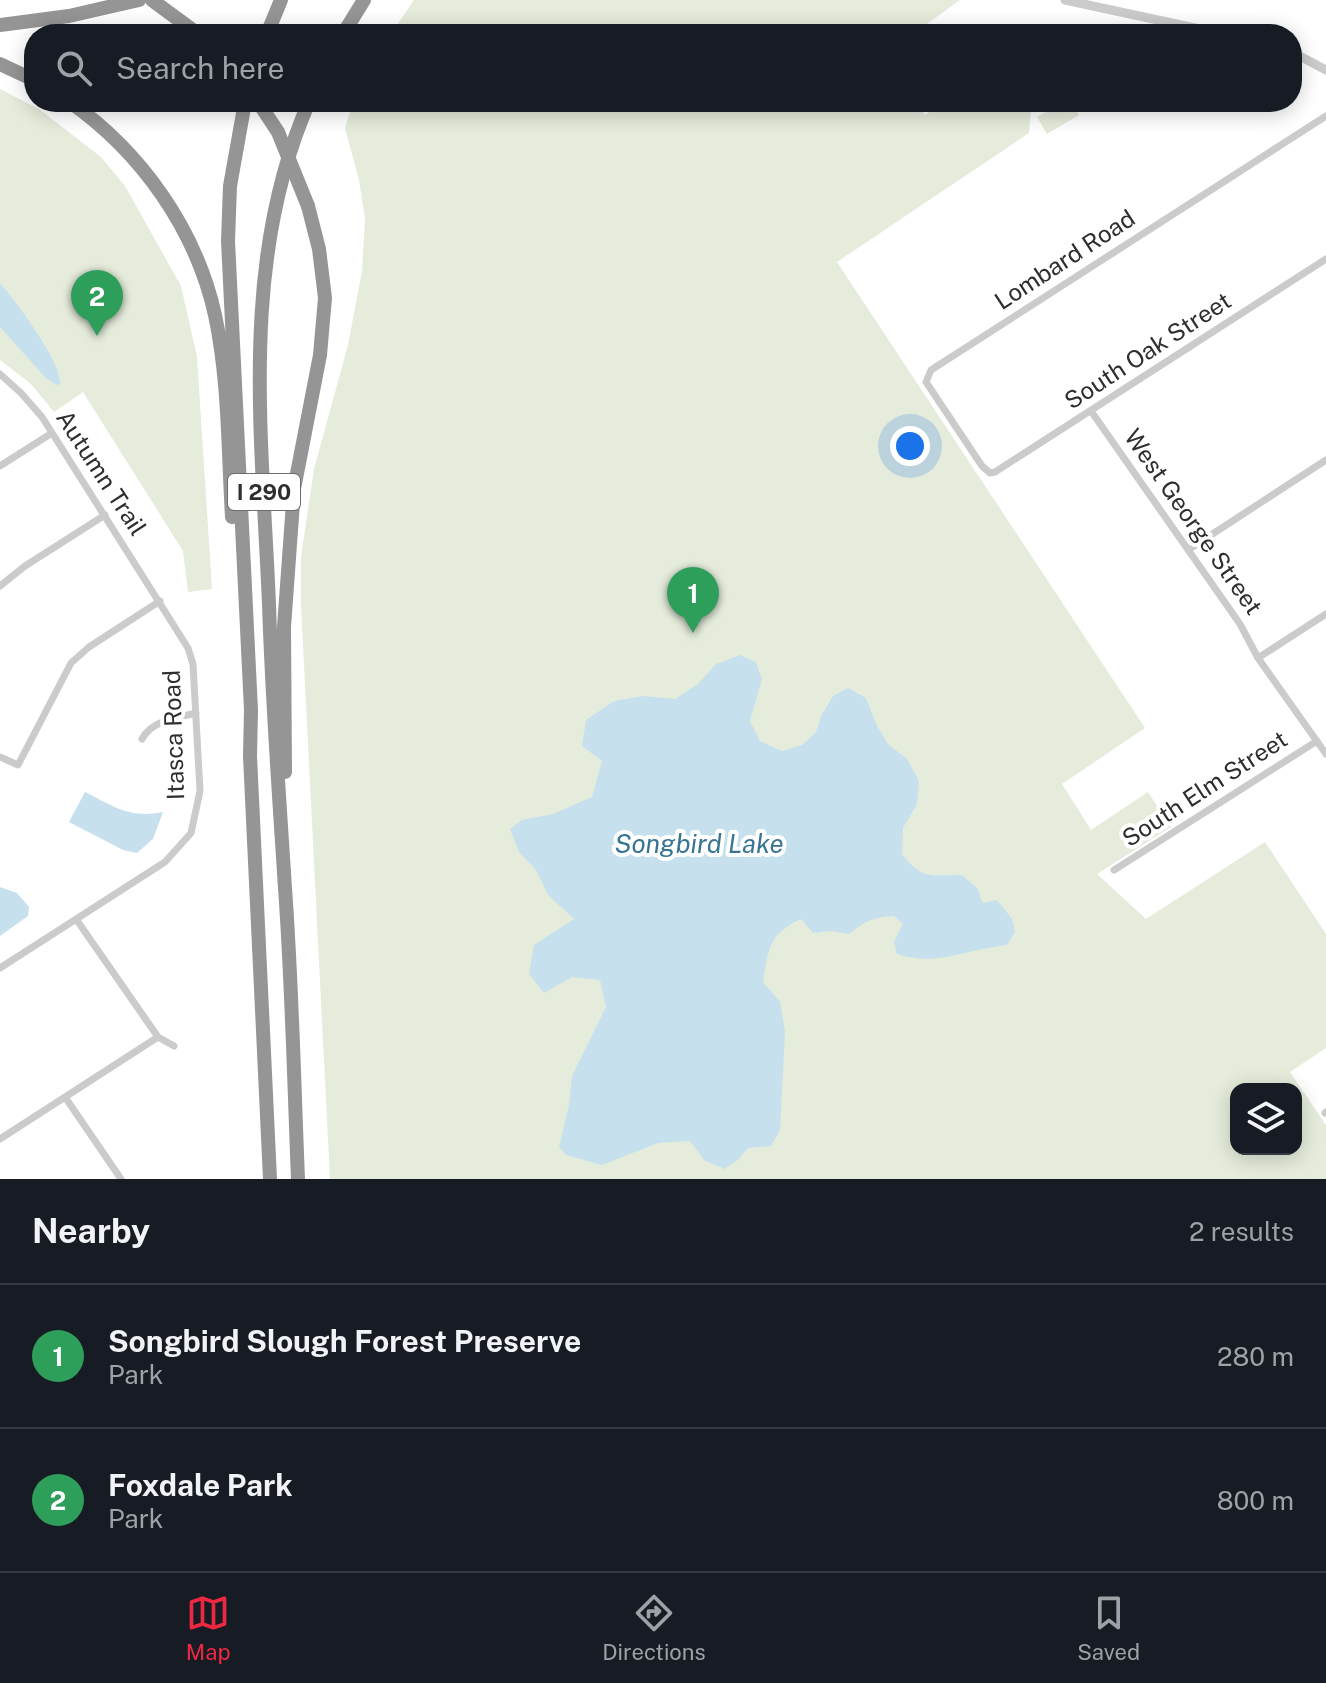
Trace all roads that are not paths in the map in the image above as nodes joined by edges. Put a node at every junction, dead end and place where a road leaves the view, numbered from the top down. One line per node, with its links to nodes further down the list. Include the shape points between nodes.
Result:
1 (139, 0): 10 (highway)
2 (152, 0): 6 (highway)
3 (281, 0): 7 (highway)
4 (364, 0): 8 (highway)
5 (1065, 0): 9 (street)
6 (184, 24)
7 (271, 24)
8 (349, 24)
9 (1177, 24)
10 (0, 25)
11 (1302, 57): 13 (street)
12 (0, 64): 14 (highway)
13 (1326, 70)
14 (24, 75)
15 (84, 112): 37 (highway, via 156,186 178,219 206,284 221,351)
16 (243, 112): 37 (highway, I 290, via 230,186 228,241)
17 (265, 112): 40 (highway, bridge, via 308,206 325,298 320,355 294,489 284,627)
18 (305, 112): 40 (highway, I 290, via 270,227 258,354)
19 (1326, 116): 26 (street, Lombard Road, via 928,374 928,386)
20 (1326, 259): 22 (street, South Oak Street)
21 (0, 374): 23 (street, Autumn Trail)
22 (1091, 411): 26 (street, South Oak Street); 28 (street, West George Street)
23 (52, 433): 25 (street); 27 (street, Autumn Trail)
24 (1326, 460): 28 (street)
25 (0, 466)
26 (990, 473)
27 (105, 515): 29 (street); 30 (street, Autumn Trail)
28 (1188, 550): 32 (street, West George Street)
29 (0, 586)
30 (160, 601): 33 (street, Itasca Road, via 188,648); 38 (street, via 71,663 18,765)
31 (1326, 614): 32 (street)
32 (1258, 658): 35 (street, West George Street)
33 (196, 713): 34 (street, via 160,722); 41 (street, Itasca Road, via 200,791 191,833 165,862)
34 (142, 739)
35 (1317, 741): 36 (street, West George Street); 39 (street, South Elm Street)
36 (1326, 754)
37 (250, 756): 48 (highway, I 290)
38 (0, 757)
39 (1114, 870)
40 (285, 888): 49 (highway, I 290)
41 (76, 919): 42 (street, Itasca Road); 43 (street)
42 (0, 968)
43 (158, 1037): 44 (street); 45 (street)
44 (174, 1046)
45 (65, 1097): 46 (street); 47 (street)
46 (0, 1139)
47 (121, 1179)
48 (270, 1179)
49 (298, 1179)

